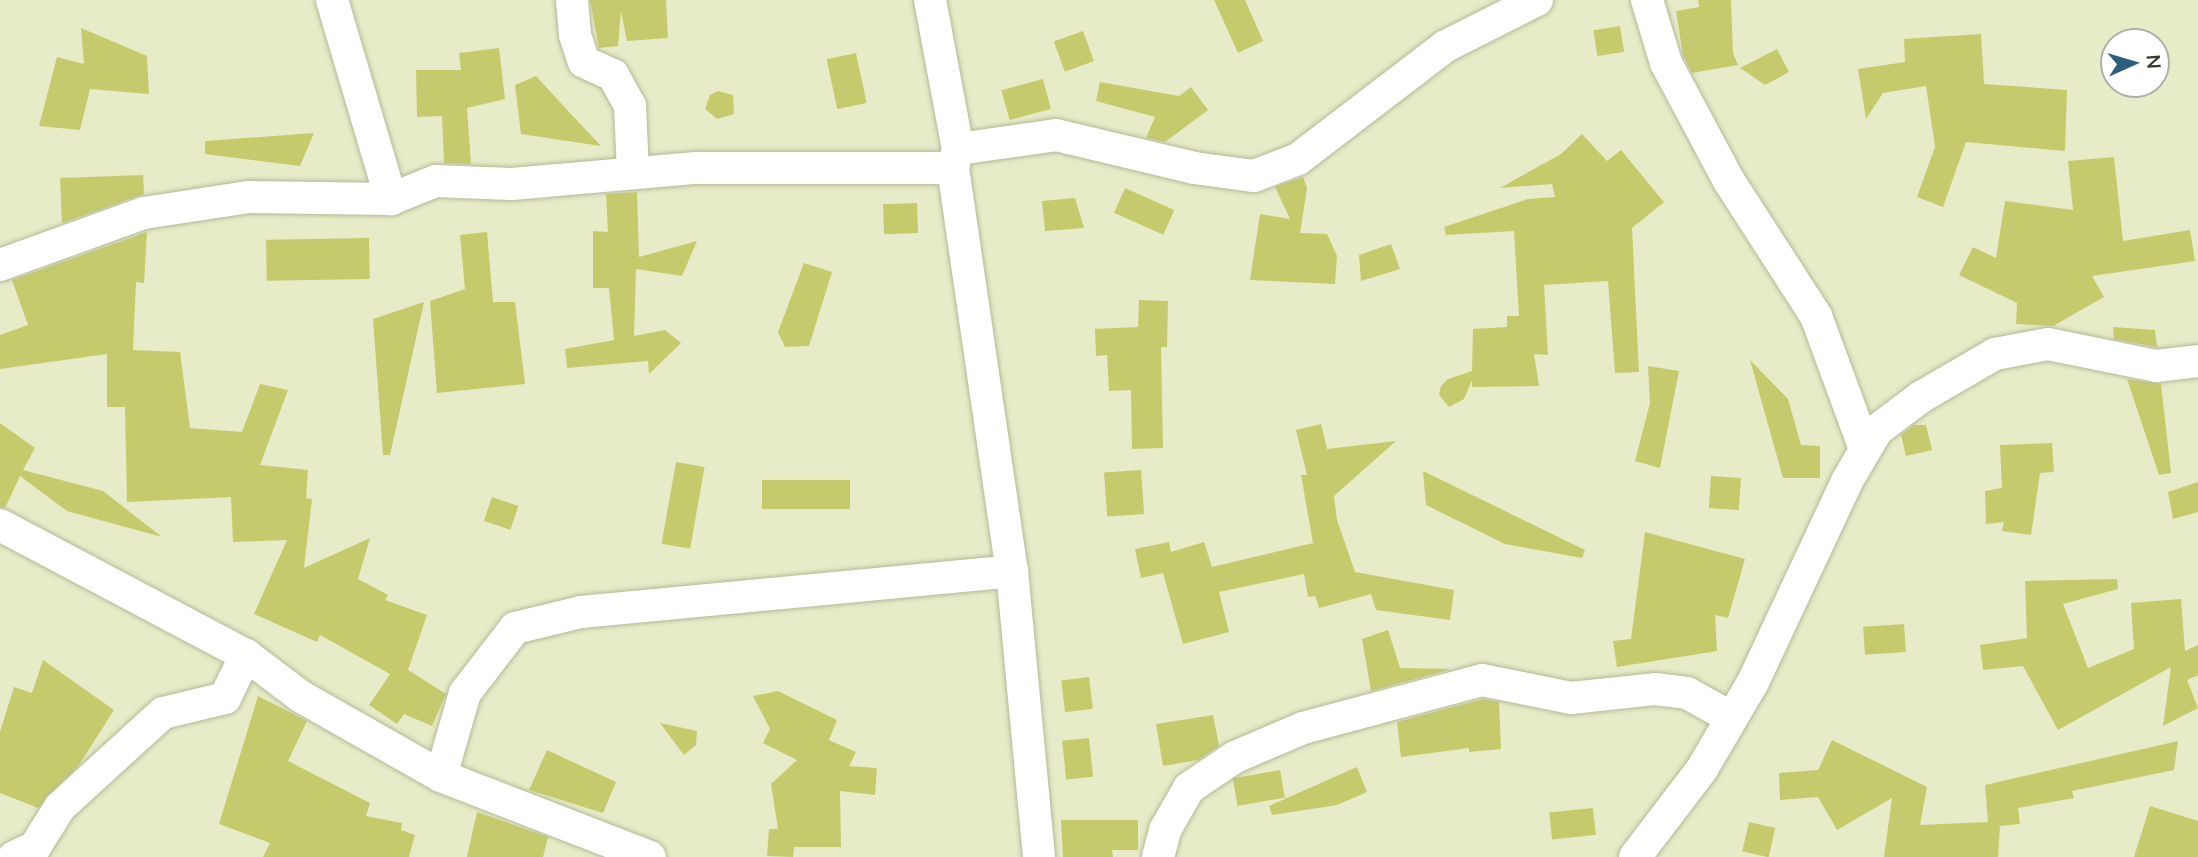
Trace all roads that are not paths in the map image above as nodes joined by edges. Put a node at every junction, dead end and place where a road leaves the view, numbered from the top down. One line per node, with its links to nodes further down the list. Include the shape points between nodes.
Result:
1 (332, 0): 8 (street)
2 (572, 0): 7 (street, via 575,35 584,62 613,75 630,106)
3 (930, 0): 6 (street)
4 (1536, 0): 6 (street, via 1446,46 1298,159 1254,176 1194,168 1056,135)
5 (1647, 0): 11 (street, via 1666,63 1710,145 1816,316)
6 (955, 158): 7 (street); 13 (street)
7 (633, 171): 8 (street, via 512,184 436,181)
8 (391, 199): 9 (street, via 248,197 144,213)
9 (0, 265)
10 (2198, 361): 11 (street, via 2156,366 2048,344 1995,354 1922,397 1877,430)
11 (1865, 449): 15 (street)
12 (0, 525): 14 (street)
13 (1012, 571): 16 (street, via 581,612 515,628 465,693); 19 (street)
14 (246, 654): 16 (street, via 300,696); 17 (street, via 225,698 163,713 60,807 35,847)
15 (1732, 718): 20 (street, via 1686,693 1655,689 1571,698 1482,680 1303,729 1235,757 1189,788 1165,830); 21 (street, via 1702,769)
16 (441, 776): 18 (street)
17 (14, 857)
18 (650, 857)
19 (1039, 857)
20 (1158, 857)
21 (1635, 857)

